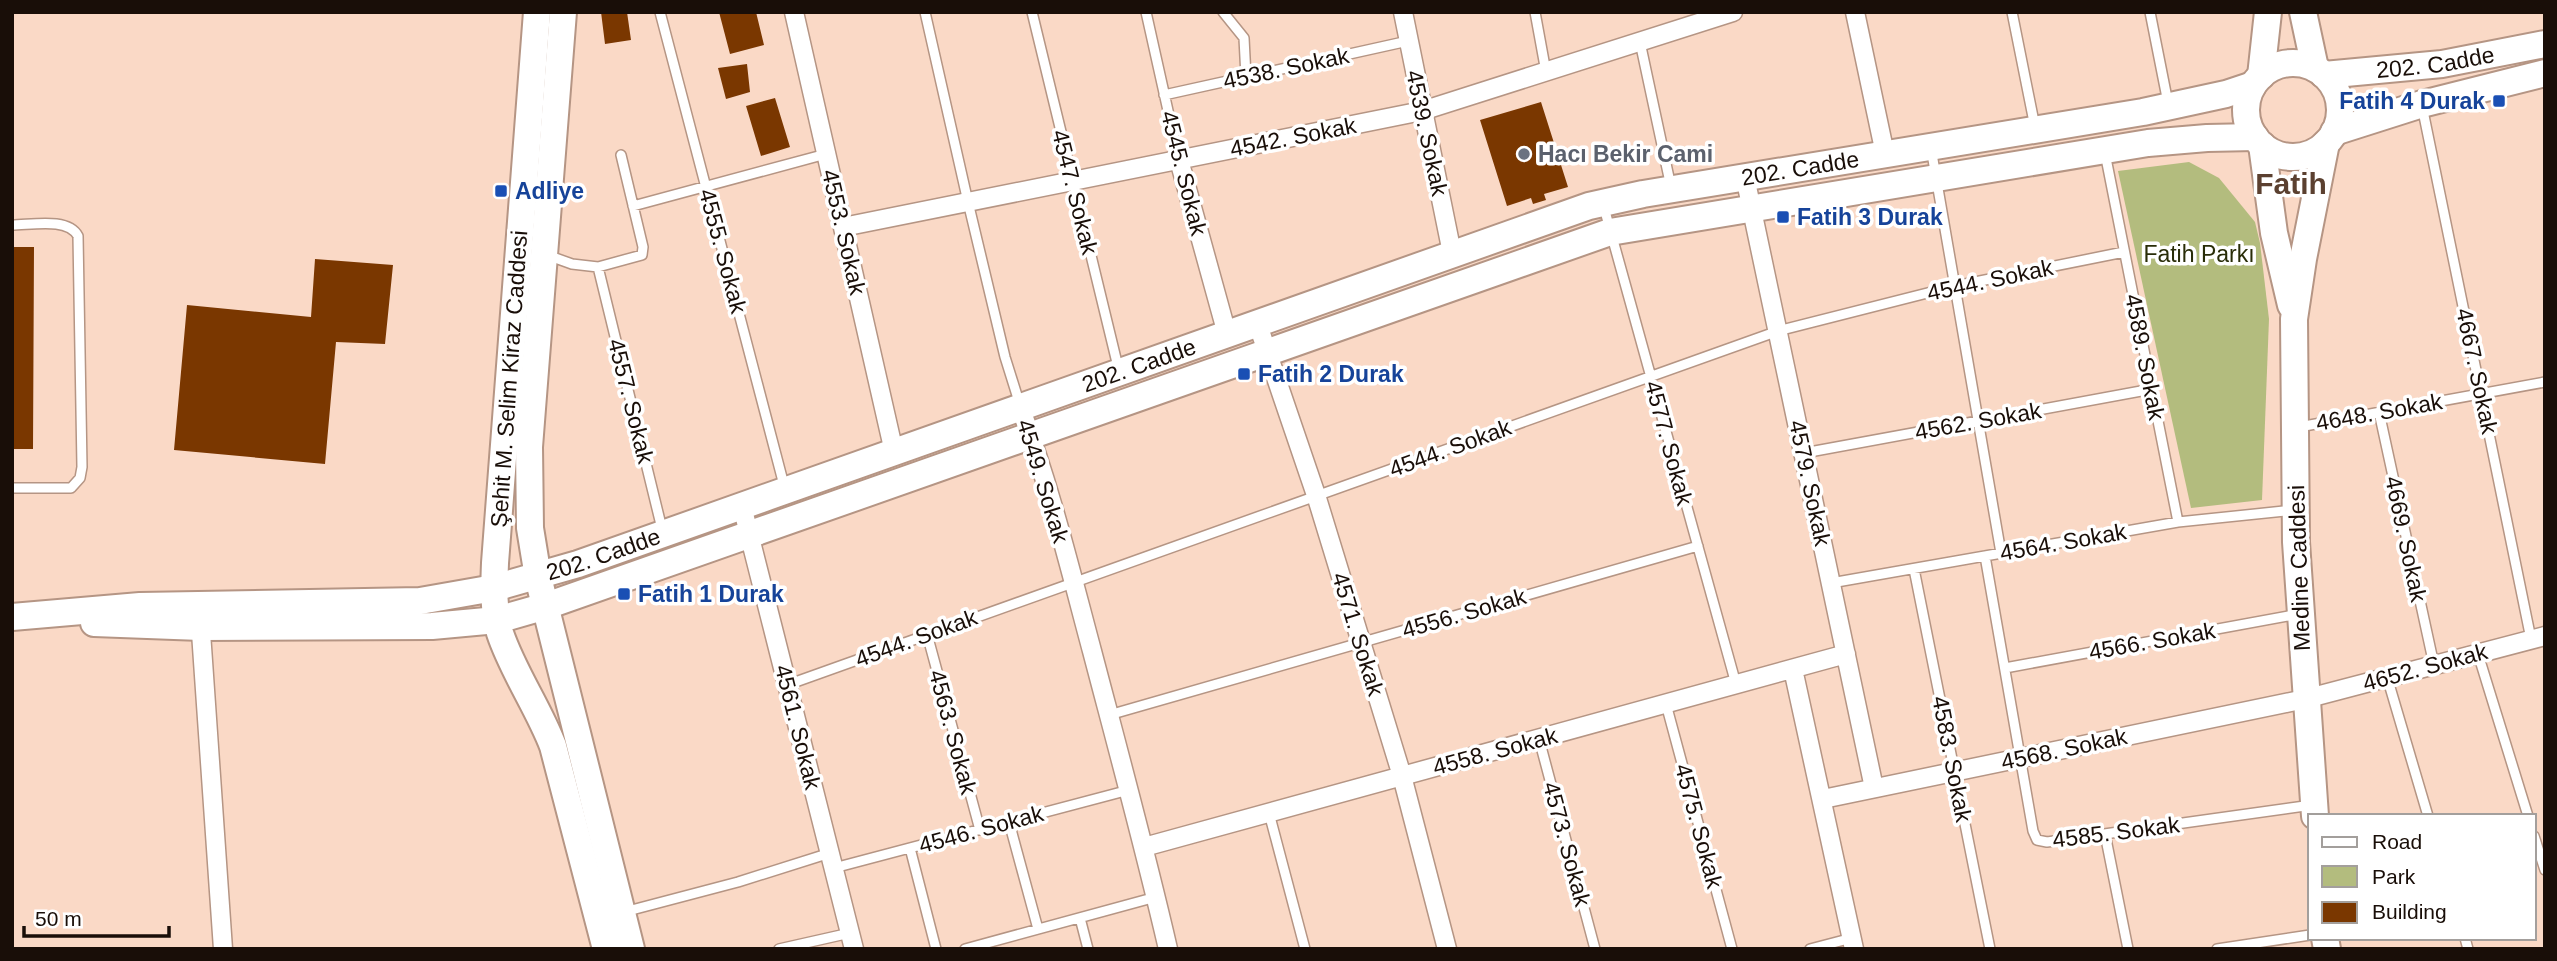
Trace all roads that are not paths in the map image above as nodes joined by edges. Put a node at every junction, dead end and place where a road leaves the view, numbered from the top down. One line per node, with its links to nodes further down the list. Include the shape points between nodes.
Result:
1 (537, 12): 50 (main road, Şehit M. Selim Kiraz Caddesi)
2 (563, 12): 53 (main road, Şehit M. Selim Kiraz Caddesi)
3 (660, 12): 41 (lane, 4555. Sokak)
4 (794, 12): 34 (street, 4553. Sokak)
5 (925, 12): 43 (lane, 4549. Sokak)
6 (1032, 12): 40 (lane, 4547. Sokak)
7 (1146, 12): 25 (lane, 4545. Sokak)
8 (1223, 12): 23 (lane, via 1244,38)
9 (1403, 12): 17 (street, 4539. Sokak)
10 (1535, 12): 21 (lane)
11 (1733, 12): 18 (street, 4542. Sokak, via 1686,23)
12 (1855, 12): 35 (street)
13 (2012, 12): 29 (lane)
14 (2150, 12): 27 (lane)
15 (2268, 12): 24 (main road)
16 (2303, 12): 20 (main road)
17 (1408, 41): 23 (lane, 4538. Sokak); 28 (street, 4539. Sokak)
18 (1640, 42): 21 (street, 4542. Sokak); 42 (lane)
19 (2545, 44): 20 (main road, 202. Cadde, via 2442,64)
20 (2319, 71): 24 (main road, via 2292,63); 30 (main road, via 2340,105)
21 (1546, 72): 28 (street, 4542. Sokak)
22 (2545, 73): 26 (main road, 202. Cadde)
23 (1246, 77): 25 (lane, 4538. Sokak)
24 (2257, 80): 27 (main road, 202. Cadde, via 2226,94); 31 (main road, via 2246,106)
25 (1164, 95): 37 (lane, 4545. Sokak)
26 (2422, 104): 30 (main road, 202. Cadde); 65 (lane, 4667. Sokak)
27 (2168, 107): 29 (main road, 202. Cadde)
28 (1422, 111): 37 (street, 4542. Sokak); 52 (street, 4539. Sokak)
29 (2036, 130): 32 (main road, 202. Cadde)
30 (2330, 137): 31 (main road, via 2314,152 2292,156); 56 (main road, Medine Caddesi)
31 (2259, 141): 33 (main road, 202. Cadde, via 2175,140); 56 (main road, Medine Caddesi)
32 (1931, 147): 35 (main road, 202. Cadde); 39 (lane)
33 (2104, 150): 39 (main road, 202. Cadde); 51 (lane, 4589. Sokak)
34 (826, 154): 41 (lane); 48 (street, 4553. Sokak)
35 (1885, 154): 38 (main road, 202. Cadde)
36 (621, 155): 45 (lane)
37 (1179, 160): 40 (street, 4542. Sokak); 59 (street, 4545. Sokak)
38 (1745, 177): 42 (main road, 202. Cadde); 46 (street, 4579. Sokak)
39 (1936, 177): 46 (main road, 202. Cadde); 55 (lane)
40 (1072, 181): 43 (street, 4542. Sokak); 61 (lane, 4547. Sokak)
41 (706, 186): 45 (lane); 74 (lane, 4555. Sokak)
42 (1671, 190): 44 (main road, 202. Cadde)
43 (968, 202): 48 (street, 4542. Sokak); 66 (lane, 4549. Sokak)
44 (1602, 202): 49 (lane, 4577. Sokak); 52 (main road, 202. Cadde)
45 (633, 206): 54 (lane, via 642,255)
46 (1752, 208): 49 (main road, 202. Cadde); 58 (street, 4579. Sokak)
47 (12, 225): 73 (lane, via 64,225 78,236 82,467 71,488)
48 (843, 227): 71 (street, 4553. Sokak)
49 (1610, 232): 60 (main road, 202. Cadde); 62 (lane, 4577. Sokak)
50 (519, 245): 53 (lane); 88 (main road, Şehit M. Selim Kiraz Caddesi)
51 (2124, 252): 55 (lane, 4544. Sokak); 64 (lane, 4589. Sokak)
52 (1452, 253): 57 (main road, 202. Cadde)
53 (544, 254): 54 (lane); 85 (main road, Şehit M. Selim Kiraz Caddesi, via 529,447 530,528)
54 (598, 267): 79 (lane, 4557. Sokak)
55 (1955, 286): 58 (lane, 4544. Sokak); 68 (lane)
56 (2294, 319): 69 (main road, Medine Caddesi)
57 (1257, 322): 59 (main road, 202. Cadde); 60 (street, 4571. Sokak)
58 (1778, 331): 62 (lane, 4544. Sokak); 72 (street, 4579. Sokak)
59 (1227, 334): 61 (main road, 202. Cadde)
60 (1267, 352): 70 (main road, 202. Cadde); 75 (street, 4571. Sokak)
61 (1119, 372): 66 (main road, 202. Cadde)
62 (1651, 376): 75 (lane, 4544. Sokak); 81 (lane, 4577. Sokak)
63 (2545, 382): 65 (lane, 4648. Sokak)
64 (2152, 389): 68 (lane, 4562. Sokak); 78 (lane, 4589. Sokak)
65 (2482, 393): 67 (lane, 4648. Sokak); 95 (lane, 4667. Sokak)
66 (1020, 407): 70 (street, 4549. Sokak); 71 (main road, 202. Cadde)
67 (2379, 412): 69 (lane, 4648. Sokak); 99 (lane, 4669. Sokak)
68 (1978, 421): 72 (lane, 4562. Sokak); 82 (lane)
69 (2295, 428): 77 (main road, Medine Caddesi)
70 (1031, 435): 80 (main road, 202. Cadde); 86 (street, 4549. Sokak)
71 (894, 452): 74 (main road, 202. Cadde)
72 (1804, 453): 87 (street, 4579. Sokak)
73 (12, 488)
74 (786, 490): 76 (main road, 202. Cadde)
75 (1316, 495): 86 (lane, 4544. Sokak); 96 (street, 4571. Sokak)
76 (741, 506): 79 (main road, 202. Cadde); 80 (street, 4561. Sokak)
77 (2296, 510): 78 (lane, 4564. Sokak); 90 (main road, Medine Caddesi)
78 (2178, 522): 82 (lane, 4564. Sokak)
79 (663, 534): 85 (main road, 202. Cadde)
80 (749, 535): 89 (main road, 202. Cadde); 104 (street, 4561. Sokak)
81 (1698, 546): 96 (lane, 4556. Sokak); 103 (lane, 4577. Sokak)
82 (2001, 553): 83 (lane, 4564. Sokak)
83 (1985, 556): 84 (lane, 4564. Sokak); 100 (lane, 4585. Sokak)
84 (1914, 569): 87 (lane, 4564. Sokak); 110 (lane, 4583. Sokak)
85 (538, 577): 88 (main road, 202. Cadde); 89 (main road, Şehit M. Selim Kiraz Caddesi)
86 (1073, 582): 94 (lane, 4544. Sokak); 107 (street, 4549. Sokak)
87 (1831, 583): 98 (street, 4579. Sokak)
88 (494, 588): 91 (main road, 202. Cadde, via 394,603); 93 (main road, Şehit M. Selim Kiraz Caddesi)
89 (546, 606): 93 (main road, 202. Cadde); 128 (main road, Şehit M. Selim Kiraz Caddesi)
90 (2300, 614): 100 (lane, 4566. Sokak); 105 (main road, Medine Caddesi)
91 (200, 615): 92 (main road, 202. Cadde, via 101,608); 93 (main road, 202. Cadde, via 432,626); 135 (street)
92 (18, 616)
93 (497, 620): 136 (main road, Şehit M. Selim Kiraz Caddesi, via 553,746)
94 (927, 634): 104 (lane, 4544. Sokak); 120 (lane, 4563. Sokak)
95 (2538, 637): 97 (street, 4652. Sokak)
96 (1361, 642): 107 (lane, 4556. Sokak); 111 (street, 4571. Sokak)
97 (2477, 653): 99 (street, 4652. Sokak); 118 (lane)
98 (1846, 654): 101 (street, 4558. Sokak); 112 (street, 4579. Sokak)
99 (2434, 665): 102 (street, 4652. Sokak)
100 (2005, 668): 109 (lane, 4585. Sokak)
101 (1793, 669): 103 (street, 4558. Sokak); 114 (street)
102 (2387, 677): 105 (street, 4652. Sokak); 117 (lane)
103 (1736, 684): 106 (street, 4558. Sokak)
104 (787, 685): 125 (street, 4561. Sokak)
105 (2305, 699): 109 (street, 4568. Sokak); 115 (main road, Medine Caddesi)
106 (1666, 704): 108 (street, 4558. Sokak); 145 (lane, 4575. Sokak)
107 (1109, 715): 113 (street, 4549. Sokak)
108 (1539, 739): 111 (street, 4558. Sokak); 144 (lane, 4573. Sokak)
109 (2020, 758): 110 (street, 4568. Sokak); 121 (lane, 4585. Sokak, via 2037,840)
110 (1954, 771): 112 (street, 4568. Sokak); 147 (lane, 4583. Sokak)
111 (1402, 776): 116 (street, 4558. Sokak); 143 (street, 4571. Sokak)
112 (1874, 788): 114 (street, 4568. Sokak)
113 (1129, 790): 119 (lane, 4546. Sokak); 123 (street, 4549. Sokak)
114 (1823, 799): 133 (street)
115 (2314, 810): 121 (lane, 4585. Sokak)
116 (1269, 813): 123 (street, 4558. Sokak); 142 (lane)
117 (2427, 814)
118 (2527, 814)
119 (1009, 822): 120 (lane, 4546. Sokak); 130 (lane)
120 (980, 830): 124 (lane, 4546. Sokak)
121 (2105, 834): 148 (lane)
122 (2536, 842): 126 (lane)
123 (1144, 847): 127 (street, 4549. Sokak)
124 (910, 848): 125 (lane, 4546. Sokak); 138 (lane)
125 (832, 861): 128 (lane, 4546. Sokak); 132 (street, 4561. Sokak)
126 (2545, 870)
127 (1156, 897): 129 (lane); 141 (street, 4549. Sokak)
128 (622, 912): 137 (main road, Şehit M. Selim Kiraz Caddesi)
129 (1080, 918): 130 (lane); 140 (lane)
130 (1038, 929): 139 (lane)
131 (2308, 935): 149 (lane)
132 (852, 941): 134 (lane)
133 (1853, 943): 146 (lane)
134 (781, 948)
135 (223, 949)
136 (606, 949)
137 (631, 949)
138 (936, 949)
139 (965, 949)
140 (1088, 949)
141 (1168, 949)
142 (1304, 949)
143 (1447, 949)
144 (1595, 949)
145 (1732, 949)
146 (1810, 949)
147 (1990, 949)
148 (2128, 949)
149 (2217, 949)

